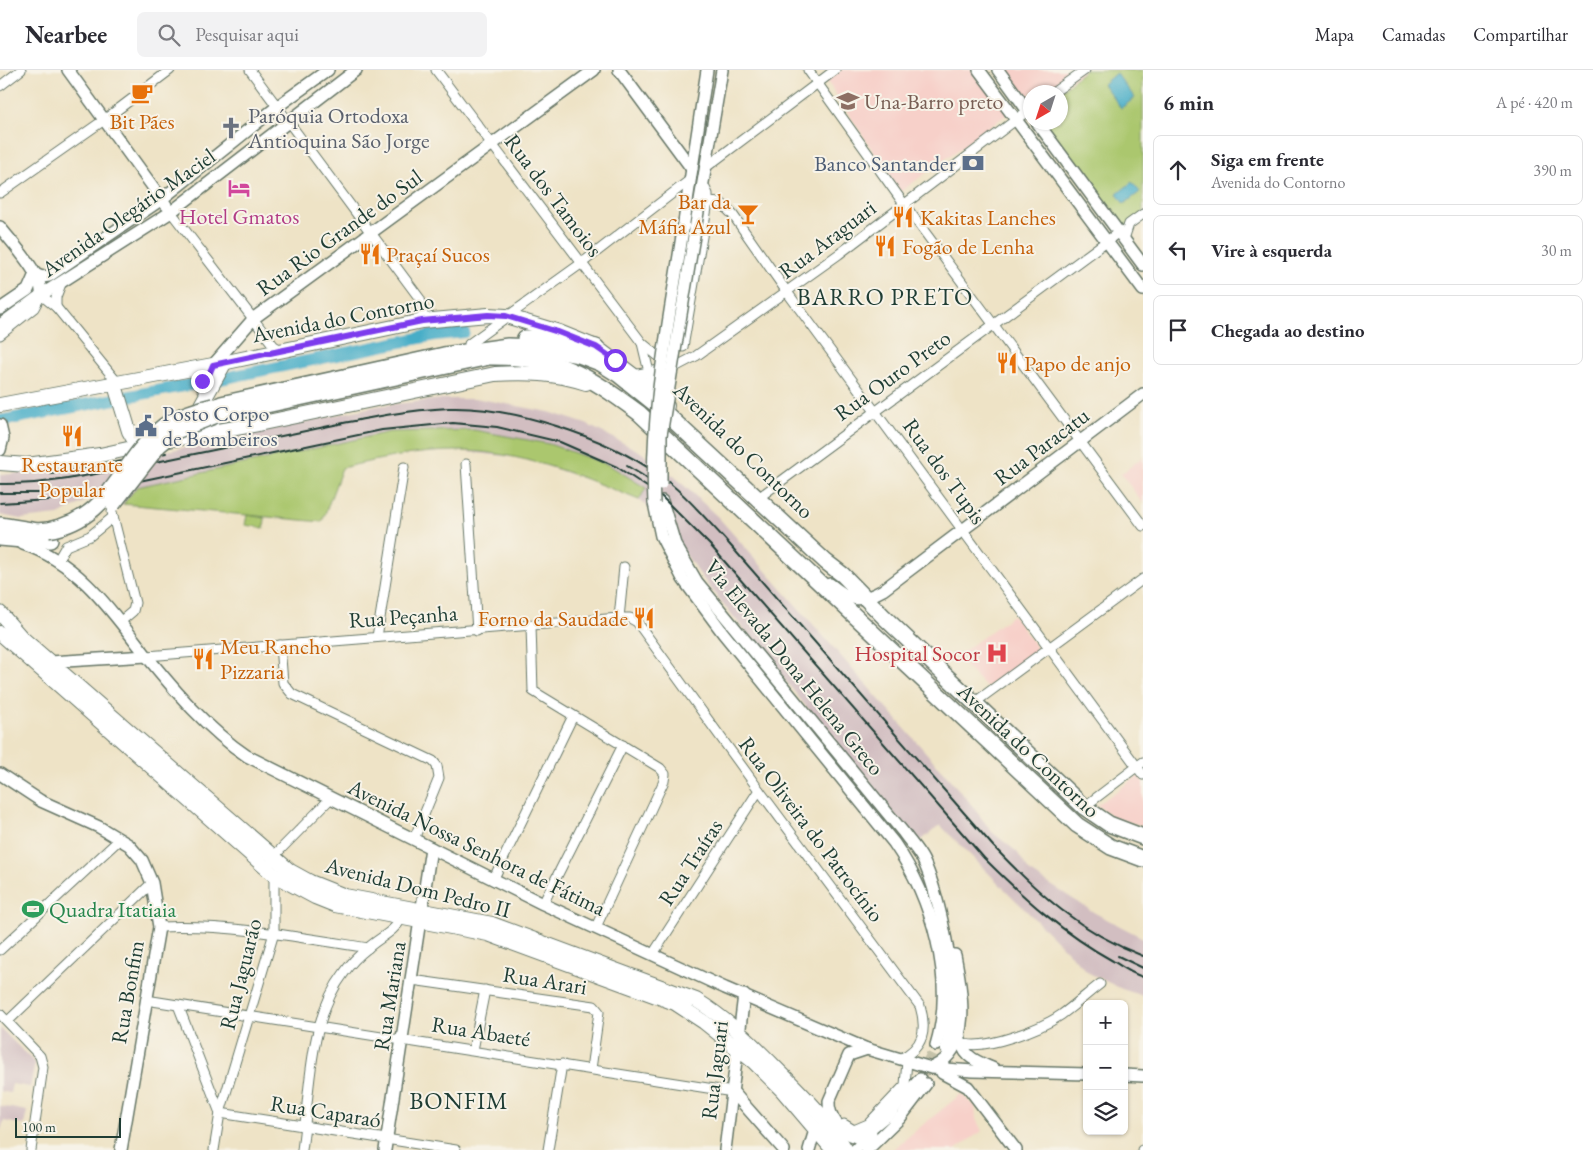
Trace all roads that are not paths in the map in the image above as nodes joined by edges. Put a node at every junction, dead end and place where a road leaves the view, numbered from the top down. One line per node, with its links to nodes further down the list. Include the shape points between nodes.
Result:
1 (21, 70): 19 (street)
2 (68, 70): 23 (main road)
3 (170, 70): 23 (street)
4 (250, 70): 21 (street)
5 (328, 70): 21 (main road, Avenida Olegário Maciel)
6 (356, 70): 24 (main road, Avenida Olegário Maciel)
7 (436, 70): 27 (street, Rua dos Tamoios)
8 (594, 70): 27 (main road, Rua Rio Grande do Sul)
9 (619, 70): 29 (main road)
10 (707, 70): 29 (main road, Via Elevada Dona Helena Greco)
11 (722, 70): 28 (main road, Via Elevada Dona Helena Greco)
12 (808, 70): 17 (street)
13 (836, 70): 17 (street)
14 (979, 70): 25 (main road)
15 (998, 70): 20 (main road)
16 (1085, 70): 18 (street)
17 (818, 83): 28 (street); 33 (street)
18 (1064, 85)
19 (0, 86)
20 (1023, 102)
21 (278, 106): 24 (street); 31 (main road, Avenida Olegário Maciel)
22 (1023, 116): 25 (street, Rua Araguari)
23 (104, 120): 30 (street); 31 (main road)
24 (288, 120): 34 (main road, Avenida Olegário Maciel); 38 (street)
25 (1016, 120): 33 (street, Rua Araguari); 40 (main road)
26 (1043, 130): 39 (main road)
27 (493, 144): 38 (main road, Rua Rio Grande do Sul); 41 (street, Rua dos Tamoios)
28 (705, 168): 32 (main road, Via Elevada Dona Helena Greco)
29 (691, 177): 41 (street); 56 (street, via 684,192); 84 (main road, Via Elevada Dona Helena Greco, bridge, via 656,411 652,469)
30 (0, 193)
31 (162, 199): 34 (main road); 43 (main road, Avenida Olegário Maciel, via 49,276)
32 (704, 204): 46 (street, Rua dos Tupis, via 721,203 730,211); 60 (street); 84 (main road, Via Elevada Dona Helena Greco, bridge, via 661,435)
33 (904, 204): 46 (street, Rua Araguari); 53 (street)
34 (171, 212): 44 (main road, Avenida Olegário Maciel); 51 (street)
35 (1143, 214): 36 (street, Rua Ouro Preto)
36 (1129, 224): 39 (street, Rua Ouro Preto); 39 (street)
37 (0, 227): 43 (main road)
38 (373, 232): 51 (main road, Rua Rio Grande do Sul); 52 (street, via 420,299)
39 (1119, 232): 40 (street, Rua Ouro Preto); 42 (main road)
40 (1106, 242): 45 (main road); 53 (street, Rua Ouro Preto)
41 (582, 264): 50 (street); 57 (street, Rua dos Tamoios)
42 (1143, 265)
43 (35, 274): 47 (main road, via 41,285); 49 (main road, Avenida Olegário Maciel, via 28,290)
44 (61, 284): 47 (main road, Avenida Olegário Maciel); 48 (street)
45 (1143, 290)
46 (788, 292): 63 (street, Rua Araguari); 73 (street, Rua dos Tupis)
47 (41, 295): 48 (street); 54 (main road); 55 (street, Avenida Olegário Maciel, via 34,308)
48 (56, 307): 67 (street)
49 (0, 310)
50 (506, 316): 52 (main road, Avenida do Contorno); 58 (street); 59 (main road, Avenida do Contorno)
51 (254, 318): 61 (street, via 274,346); 68 (main road, Rua Rio Grande do Sul)
52 (422, 321): 61 (main road, Avenida do Contorno)
53 (994, 324): 73 (street, Rua Ouro Preto); 77 (street)
54 (0, 325)
55 (0, 335)
56 (664, 341): 57 (street, via 657,348); 60 (street, via 671,348)
57 (642, 343): 64 (street, Rua dos Tamoios, via 659,359); 65 (street, Rua dos Tamoios)
58 (469, 344): 59 (highway, via 500,338 545,338); 62 (highway)
59 (596, 347): 66 (main road, Avenida do Contorno)
60 (682, 347): 63 (street)
61 (281, 350): 68 (main road, Avenida do Contorno)
62 (444, 355): 68 (highway, Avenida do Contorno); 92 (highway, Avenida do Contorno, via 520,346 560,351 600,364 660,408)
63 (696, 356): 64 (street, Rua Araguari)
64 (675, 366): 65 (street, Rua Araguari)
65 (649, 373): 66 (street, Rua Araguari); 70 (street, Rua dos Tamoios)
66 (633, 375): 70 (main road, Avenida do Contorno)
67 (113, 382): 68 (main road, Avenida do Contorno); 72 (main road, Avenida do Contorno); 78 (main road, via 123,418)
68 (209, 384): 69 (highway, Avenida do Contorno, via 518,357 545,360); 74 (main road, via 201,404 208,423); 76 (main road); 88 (highway, Avenida do Contorno, bridge, via 181,416 167,424 139,452 98,506)
69 (610, 392): 74 (main road, Avenida do Contorno, via 564,376 528,372 495,374); 93 (highway, Avenida do Contorno, via 639,413)
70 (654, 393): 83 (main road, Avenida do Contorno)
71 (1143, 394): 77 (main road, Rua Paracatu)
72 (0, 405)
73 (875, 410): 83 (street, Rua Ouro Preto); 87 (street, Rua dos Tupis)
74 (258, 424): 76 (main road, Avenida do Contorno)
75 (0, 425): 79 (main road, via 3,438)
76 (174, 439): 78 (main road, Avenida do Contorno)
77 (1080, 441): 86 (street); 87 (main road, Rua Paracatu)
78 (138, 447): 80 (main road, Avenida do Contorno, via 27,465)
79 (0, 450)
80 (0, 464)
81 (466, 464): 102 (street)
82 (404, 467): 105 (street)
83 (761, 496): 92 (main road, Avenida do Contorno)
84 (658, 502): 125 (main road, Via Elevada Dona Helena Greco, via 675,544 697,582); 125 (main road, Via Elevada Dona Helena Greco, via 661,536 683,579 723,634 911,868 931,919 941,972 941,1047 952,1024 953,999 936,899)
85 (0, 525): 88 (highway, Avenida do Contorno)
86 (1143, 526)
87 (963, 530): 95 (main road, Rua Paracatu, via 883,590); 107 (street, Rua dos Tupis)
88 (49, 535): 89 (highway, Avenida do Contorno)
89 (5, 539): 90 (main road, Avenida Nossa Senhora de Fátima, via 42,550)
90 (58, 560): 99 (main road, Avenida Nossa Senhora de Fátima, via 81,578); 99 (street, via 66,546 90,536 113,514 136,603 133,612)
91 (624, 567): 97 (street)
92 (843, 575): 95 (highway, Avenida do Contorno)
93 (813, 576): 95 (main road, via 821,577 848,598); 124 (highway, Avenida do Contorno, via 1077,826 1111,847)
94 (1143, 579): 107 (street)
95 (866, 598): 110 (highway, Avenida do Contorno)
96 (0, 613): 104 (main road)
97 (619, 618): 100 (street, Rua Peçanha); 101 (street, Rua Peçanha)
98 (0, 620): 104 (main road, Avenida Dom Pedro II)
99 (120, 622): 108 (main road, Avenida Nossa Senhora de Fátima)
100 (638, 622): 116 (street, Rua Oliveira do Patrocínio)
101 (531, 626): 102 (street, Rua Peçanha); 111 (street, via 533,691)
102 (477, 631): 105 (street, Rua Peçanha)
103 (0, 633): 126 (main road, Avenida Dom Pedro II)
104 (21, 637): 109 (main road, Avenida Dom Pedro II)
105 (377, 637): 106 (street, Rua Peçanha)
106 (280, 645): 108 (street, Rua Peçanha); 121 (street, via 283,683 292,694 433,761 437,766 439,778)
107 (1050, 648): 110 (street); 113 (street, Rua dos Tupis)
108 (147, 656): 109 (main road, Rua Peçanha); 117 (main road, Avenida Nossa Senhora de Fátima, via 234,747)
109 (50, 662): 123 (main road, Avenida Dom Pedro II)
110 (974, 703): 118 (highway, Avenida do Contorno)
111 (573, 716): 112 (street); 127 (street)
112 (623, 745): 129 (street); 133 (street, via 660,768 665,777)
113 (1140, 764): 115 (street, Rua dos Tupis); 118 (street)
114 (0, 774): 120 (main road, Rua Bonfim, via 41,801)
115 (1143, 775)
116 (759, 790): 137 (street, Rua Traíras); 155 (street, Rua Oliveira do Patrocínio, via 920,1006 923,1016 919,1046)
117 (332, 798): 121 (main road, Avenida Nossa Senhora de Fátima); 123 (street)
118 (1084, 807): 119 (highway, Avenida do Contorno, via 1109,824)
119 (1143, 837)
120 (120, 838): 128 (main road, Rua Bonfim, via 142,860); 136 (street)
121 (414, 839): 122 (main road, Avenida Nossa Senhora de Fátima)
122 (431, 848): 127 (main road, Avenida Nossa Senhora de Fátima); 130 (main road, Rua Mariana)
123 (272, 858): 126 (street, Rua Jaguarão); 130 (main road, Avenida Dom Pedro II, via 310,882 345,896)
124 (1143, 858)
125 (923, 860): 149 (main road, via 945,902 963,1002)
126 (274, 875): 131 (main road, Avenida Dom Pedro II, via 335,905); 134 (street, Rua Jaguarão)
127 (493, 880): 129 (main road, Avenida Nossa Senhora de Fátima)
128 (152, 883): 132 (main road, Rua Bonfim); 146 (street)
129 (544, 904): 133 (main road, Avenida Nossa Senhora de Fátima)
130 (422, 915): 131 (main road, Avenida Dom Pedro II); 138 (main road, Rua Mariana); 148 (main road, Avenida Dom Pedro II, via 492,924 696,1000); 152 (main road, Avenida Dom Pedro II, via 488,934 661,997 686,1009)
131 (402, 918): 135 (street, via 396,929)
132 (159, 927): 134 (street, via 188,926); 142 (main road, Rua Bonfim)
133 (596, 927): 137 (main road, Avenida Nossa Senhora de Fátima)
134 (274, 933): 135 (street); 145 (street, Rua Jaguarão)
135 (368, 948): 147 (street, via 333,988)
136 (0, 950)
137 (653, 954): 141 (main road, Avenida Nossa Senhora de Fátima)
138 (412, 980): 140 (street, Rua Arari); 150 (main road, Rua Mariana)
139 (1100, 984): 151 (street, via 1038,1028)
140 (485, 990): 154 (street, Rua Arari); 159 (street, Rua Arari, via 596,1007 599,1012)
141 (744, 996): 148 (main road, Rua Jaguari); 153 (main road, Avenida Nossa Senhora de Fátima)
142 (146, 1000): 143 (street, Rua Abaeté); 172 (main road, Rua Bonfim)
143 (178, 1005): 145 (street, Rua Abaeté); 166 (street)
144 (0, 1014): 146 (street)
145 (250, 1016): 147 (street, Rua Abaeté); 166 (street, Rua Jaguarão)
146 (8, 1021): 171 (street, via 40,1056 43,1067)
147 (318, 1026): 150 (street, Rua Abaeté); 168 (street)
148 (739, 1031): 152 (main road, Rua Jaguari); 181 (main road, Avenida Dom Pedro II, via 816,1108)
149 (959, 1037): 151 (street, via 968,1046); 156 (main road, via 962,1050); 158 (main road, via 945,1062)
150 (402, 1039): 154 (street, Rua Abaeté); 170 (main road, Rua Mariana)
151 (981, 1046): 156 (street, via 973,1053)
152 (738, 1048): 164 (main road, Rua Jaguari); 169 (main road, Avenida Dom Pedro II, via 782,1090)
153 (867, 1049): 155 (main road, Avenida Nossa Senhora de Fátima); 167 (main road, via 849,1055 829,1100)
154 (473, 1050): 157 (street, Rua Abaeté)
155 (904, 1060): 158 (main road, Avenida Nossa Senhora de Fátima); 167 (street, via 904,1085 868,1124 854,1130)
156 (972, 1060): 160 (main road, Avenida Nossa Senhora de Fátima)
157 (562, 1064): 159 (street, Rua Abaeté); 176 (street)
158 (931, 1068): 160 (main road, Avenida Nossa Senhora de Fátima); 184 (main road, via 968,1087)
159 (591, 1069): 164 (street, Rua Abaeté)
160 (997, 1071): 161 (main road, Avenida Nossa Senhora de Fátima)
161 (1083, 1074)
162 (1128, 1075): 163 (main road)
163 (1143, 1076)
164 (733, 1092): 177 (main road, Rua Jaguari); 178 (main road)
165 (892, 1111): 167 (main road, via 856,1137 845,1132); 182 (main road); 183 (main road, via 923,1082 900,1118)
166 (220, 1113): 168 (street, Rua Caparaó); 173 (street, Rua Jaguarão)
167 (832, 1118)
168 (305, 1126): 170 (street, Rua Caparaó); 174 (street)
169 (815, 1130): 179 (main road); 180 (main road, Avenida Dom Pedro II)
170 (386, 1145): 175 (street, Rua Caparaó)
171 (31, 1150)
172 (121, 1150)
173 (214, 1150)
174 (302, 1150)
175 (456, 1150)
176 (548, 1150)
177 (725, 1150)
178 (784, 1150)
179 (809, 1150)
180 (833, 1150)
181 (846, 1150)
182 (855, 1150)
183 (867, 1150)
184 (1016, 1150)

